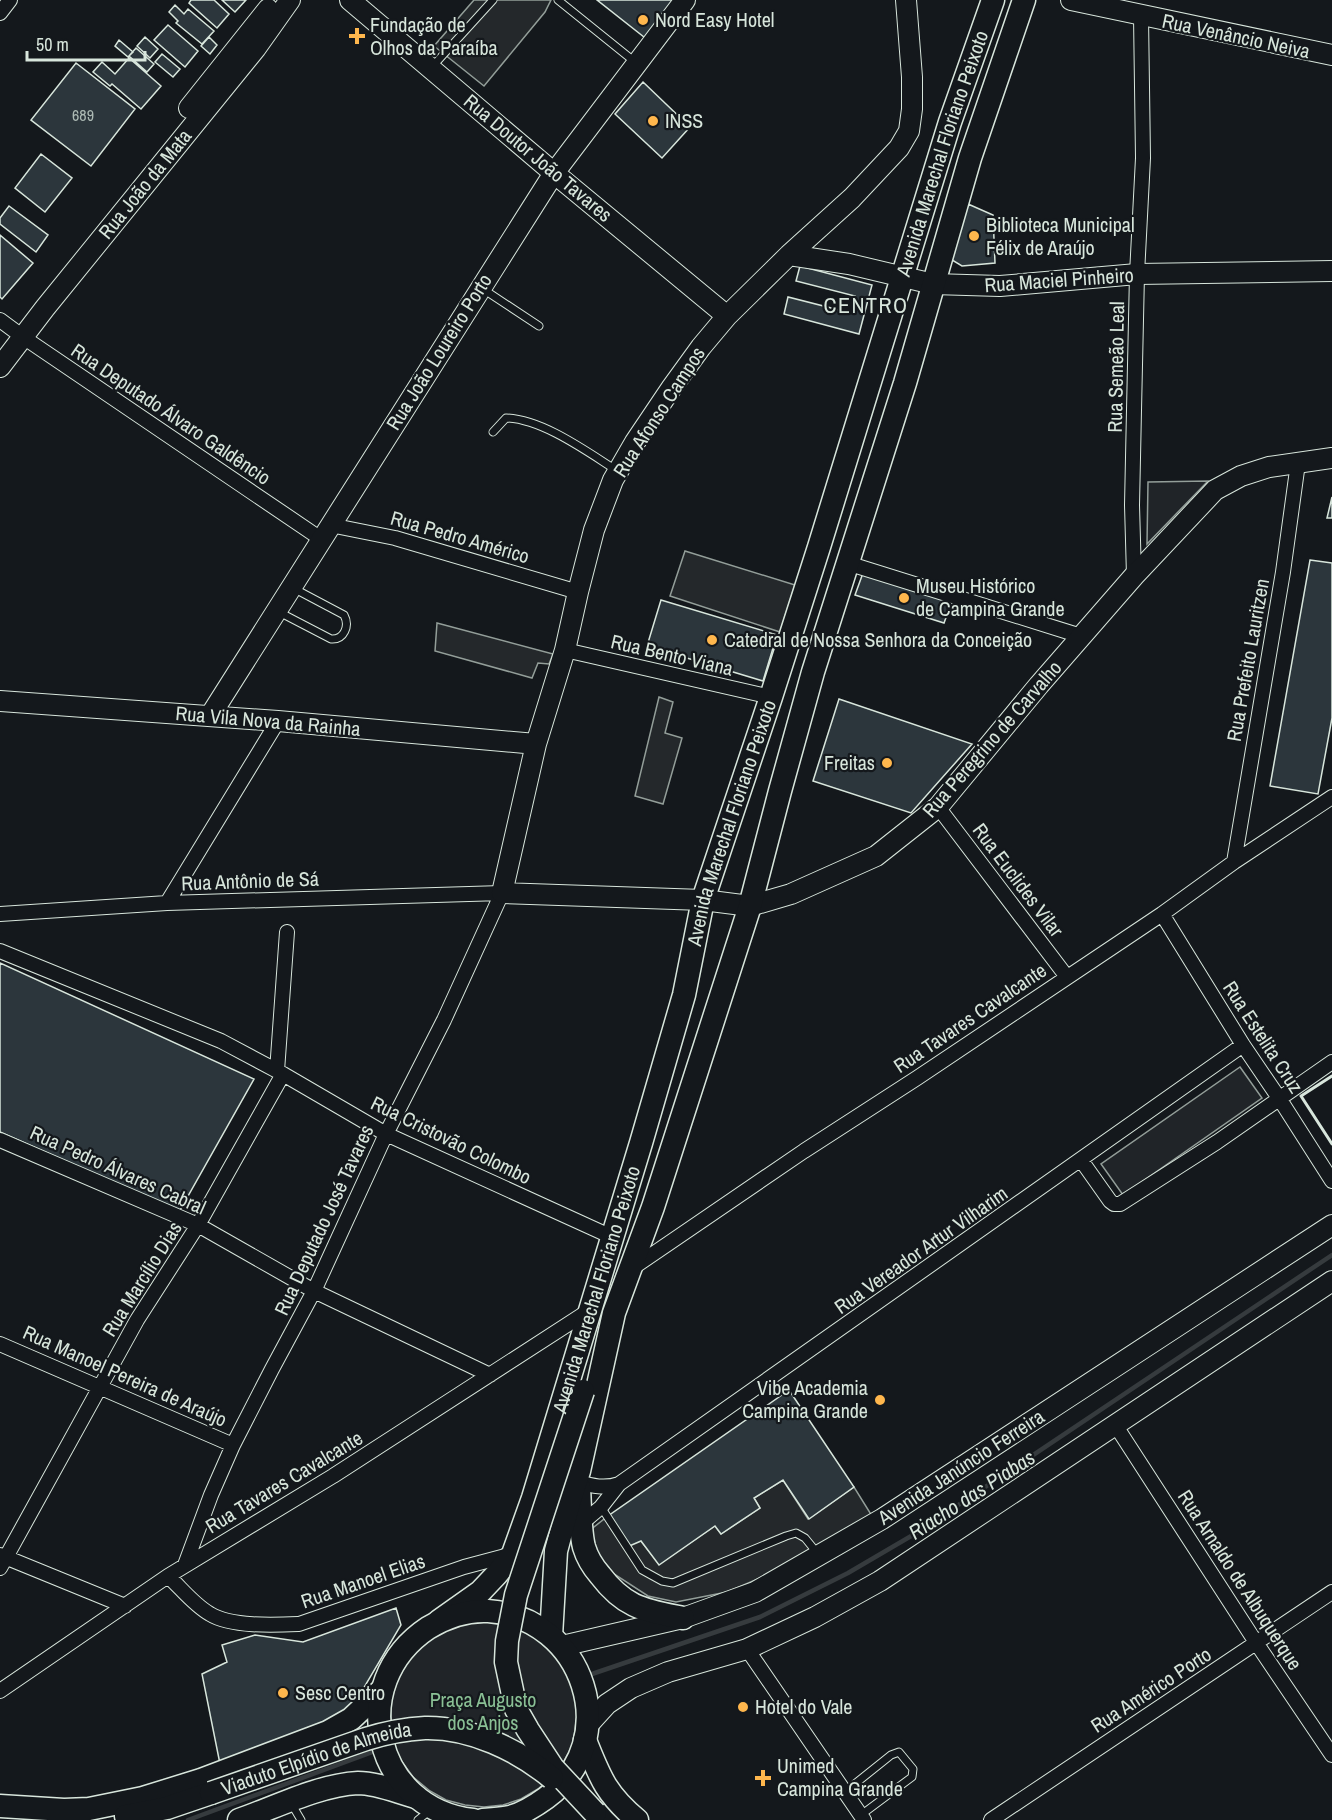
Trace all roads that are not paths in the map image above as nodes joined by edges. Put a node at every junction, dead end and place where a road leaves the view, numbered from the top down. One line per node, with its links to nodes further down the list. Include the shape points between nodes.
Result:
1 (10, 0): 12 (street)
2 (275, 0): 26 (main road, Rua João da Mata)
3 (290, 0): 26 (main road, Rua João da Mata, via 256,48)
4 (350, 0): 16 (main road, Rua Doutor João Tavares)
5 (493, 0): 16 (lane)
6 (558, 0): 15 (lane)
7 (685, 0): 15 (main road, Rua João Loureiro Porto)
8 (906, 0): 18 (main road, Rua Afonso Campos, via 912,77 909,130 885,164)
9 (993, 0): 21 (main road, Avenida Marechal Floriano Peixoto)
10 (1024, 0): 22 (main road, Avenida Marechal Floriano Peixoto, via 970,158)
11 (1071, 0): 13 (main road, Rua Venâncio Neiva)
12 (0, 13)
13 (1142, 16): 14 (main road, Rua Venâncio Neiva); 20 (street, Rua Semeão Leal, via 1143,158)
14 (1332, 55)
15 (637, 64): 17 (main road, Rua João Loureiro Porto)
16 (431, 68): 17 (main road, Rua Doutor João Tavares)
17 (554, 173): 23 (main road, Rua João Loureiro Porto); 24 (main road, Rua Doutor João Tavares)
18 (789, 255): 21 (main road, Rua Maciel Pinheiro); 24 (main road, Rua Afonso Campos)
19 (1332, 271): 20 (main road, Rua Maciel Pinheiro)
20 (1137, 274): 22 (main road, Rua Maciel Pinheiro, via 1000,286); 34 (street, Rua Semeão Leal)
21 (902, 277): 22 (main road, Rua Maciel Pinheiro); 40 (main road, Avenida Marechal Floriano Peixoto)
22 (933, 284): 33 (main road, Avenida Marechal Floriano Peixoto)
23 (481, 288): 25 (lane); 32 (main road, Rua João Loureiro Porto)
24 (727, 316): 31 (main road, Rua Afonso Campos, via 672,387)
25 (539, 326)
26 (9, 333): 27 (main road, Rua João da Mata); 32 (street, Rua Deputado Álvaro Galdêncio)
27 (0, 367)
28 (493, 432): 31 (lane, via 506,418 519,418 562,437)
29 (1332, 458): 30 (main road, Rua Peregrino de Carvalho)
30 (1298, 463): 34 (main road, Rua Peregrino de Carvalho, via 1241,476 1215,490); 47 (street, Rua Prefeito Lauritzen)
31 (618, 472): 36 (main road, Rua Afonso Campos, via 594,530)
32 (325, 532): 35 (main road, Rua João Loureiro Porto); 36 (street, Rua Pedro Américo, via 395,538)
33 (847, 562): 38 (street); 51 (main road, Avenida Marechal Floriano Peixoto)
34 (1134, 576): 38 (main road, Rua Peregrino de Carvalho)
35 (291, 586): 37 (main road, Rua João Loureiro Porto); 37 (lane, via 344,615 346,629 331,639)
36 (578, 592): 39 (main road, Rua Afonso Campos)
37 (276, 610): 42 (main road, Rua João Loureiro Porto)
38 (1081, 636): 46 (main road, Rua Peregrino de Carvalho)
39 (565, 650): 40 (street, Rua Bento Viana); 44 (main road, Rua Afonso Campos)
40 (771, 697): 49 (main road, Avenida Marechal Floriano Peixoto)
41 (0, 701): 42 (main road, Rua Vila Nova da Rainha)
42 (210, 716): 43 (main road, Rua Vila Nova da Rainha)
43 (278, 721): 44 (main road, Rua Vila Nova da Rainha); 50 (street)
44 (536, 744): 48 (main road, Rua Afonso Campos)
45 (1332, 797): 47 (street, Rua Tavares Cavalcante)
46 (938, 807): 51 (main road, Rua Peregrino de Carvalho, via 876,856 790,894); 56 (street, Rua Euclides Vilar)
47 (1234, 862): 53 (street, Rua Tavares Cavalcante)
48 (502, 893): 49 (main road, Rua Peregrino de Carvalho); 50 (street, Rua Antônio de Sá); 61 (street, Rua Deputado José Tavares)
49 (703, 900): 51 (main road, Rua Peregrino de Carvalho); 67 (main road, Avenida Marechal Floriano Peixoto, via 684,995)
50 (167, 903): 52 (street, Rua Antônio de Sá)
51 (750, 906): 68 (main road, Avenida Marechal Floriano Peixoto)
52 (0, 914)
53 (1162, 914): 56 (street, Rua Tavares Cavalcante); 57 (street, Rua Estelita Cruz)
54 (287, 932): 59 (street)
55 (0, 951): 59 (street, Rua Cristovão Colombo, via 221,1041)
56 (1067, 977): 68 (street, Rua Tavares Cavalcante)
57 (1243, 1045): 60 (street, Rua Estelita Cruz); 63 (street, Rua Vereador Artur Vilharim)
58 (1332, 1062): 60 (street)
59 (280, 1072): 61 (street, Rua Cristovão Colombo); 65 (street, Rua Marcílio Dias)
60 (1279, 1098): 63 (street, via 1119,1204 1110,1201); 64 (street, Rua Estelita Cruz)
61 (386, 1134): 67 (street, Rua Cristovão Colombo); 70 (street, Rua Deputado José Tavares)
62 (0, 1140): 65 (street, Rua Pedro Álvares Cabral)
63 (1081, 1160): 79 (street, Rua Vereador Artur Vilharim)
64 (1332, 1181)
65 (198, 1225): 70 (street, Rua Pedro Álvares Cabral); 75 (street, Rua Marcílio Dias)
66 (1332, 1225): 83 (main road, Avenida Janúncio Ferreira, via 882,1519)
67 (612, 1237): 71 (main road, Avenida Marechal Floriano Peixoto)
68 (630, 1270): 72 (main road, Avenida Marechal Floriano Peixoto)
69 (1332, 1281): 76 (main road)
70 (315, 1291): 74 (street, Rua Pedro Álvares Cabral); 77 (street, Rua Deputado José Tavares)
71 (590, 1310): 74 (street, Rua Tavares Cavalcante); 82 (main road, Avenida Marechal Floriano Peixoto)
72 (614, 1313): 78 (main road, Avenida Marechal Floriano Peixoto); 103 (main road, Viaduto Elpídio de Almeida, bridge, via 583,1391 516,1595 506,1662 516,1709 528,1730 553,1768)
73 (0, 1344): 75 (street, Rua Manoel Pereira de Araújo)
74 (490, 1375): 85 (street, Rua Tavares Cavalcante)
75 (99, 1386): 77 (street, Rua Manoel Pereira de Araújo); 84 (street, Rua Marcílio Dias)
76 (1116, 1426): 92 (street, Rua Arnaldo de Albuquerque); 93 (main road, via 880,1581)
77 (233, 1445): 85 (street, Rua Deputado José Tavares)
78 (578, 1478): 79 (street, via 600,1487); 81 (main road); 91 (main road, Avenida Marechal Floriano Peixoto, via 556,1551)
79 (619, 1484): 80 (street, Rua Vereador Artur Vilharim)
80 (601, 1507): 81 (street, Rua Vereador Artur Vilharim); 83 (lane, via 642,1570 662,1581 673,1582 796,1533)
81 (582, 1523): 89 (main road, via 584,1547 608,1587 627,1603)
82 (513, 1554): 86 (street, Rua Manoel Elias, via 299,1624 270,1626 211,1615); 90 (main road, Avenida Marechal Floriano Peixoto, via 480,1592)
83 (819, 1556): 89 (main road, Avenida Janúncio Ferreira, via 755,1592)
84 (2, 1560): 88 (street)
85 (185, 1565): 86 (street, Rua Tavares Cavalcante)
86 (168, 1576): 88 (street, Rua Tavares Cavalcante)
87 (1332, 1592): 92 (street, Rua Américo Porto)
88 (125, 1606): 95 (street, Rua Tavares Cavalcante)
89 (683, 1618): 91 (main road, Avenida Janúncio Ferreira)
90 (439, 1621): 91 (main road, via 462,1613 511,1614); 94 (main road, via 413,1638 394,1662)
91 (557, 1641): 96 (main road, via 581,1677 586,1694)
92 (1257, 1644): 97 (street, Rua Arnaldo de Albuquerque); 110 (street, Rua Américo Porto)
93 (747, 1649): 96 (main road, via 668,1672 632,1688 608,1704); 98 (street)
94 (382, 1690): 100 (main road, via 351,1719 328,1732 201,1780); 102 (main road, via 378,1713 384,1751)
95 (0, 1691)
96 (586, 1733): 105 (main road, via 566,1781); 109 (main road, via 603,1783)
97 (1332, 1755)
98 (846, 1791): 104 (street); 104 (lane, via 899,1752 913,1769 912,1777)
99 (0, 1806): 100 (main road)
100 (89, 1809): 103 (main road, Viaduto Elpídio de Almeida, bridge, via 128,1817 167,1808 366,1739 426,1728 456,1731 505,1747 536,1766)
101 (296, 1811): 102 (main road, via 335,1787 358,1784 374,1785); 106 (main road)
102 (424, 1811): 107 (main road)
103 (599, 1816)
104 (862, 1818)
105 (514, 1819): 108 (main road)
106 (239, 1820)
107 (473, 1820)
108 (483, 1820)
109 (637, 1820)
110 (991, 1820)

